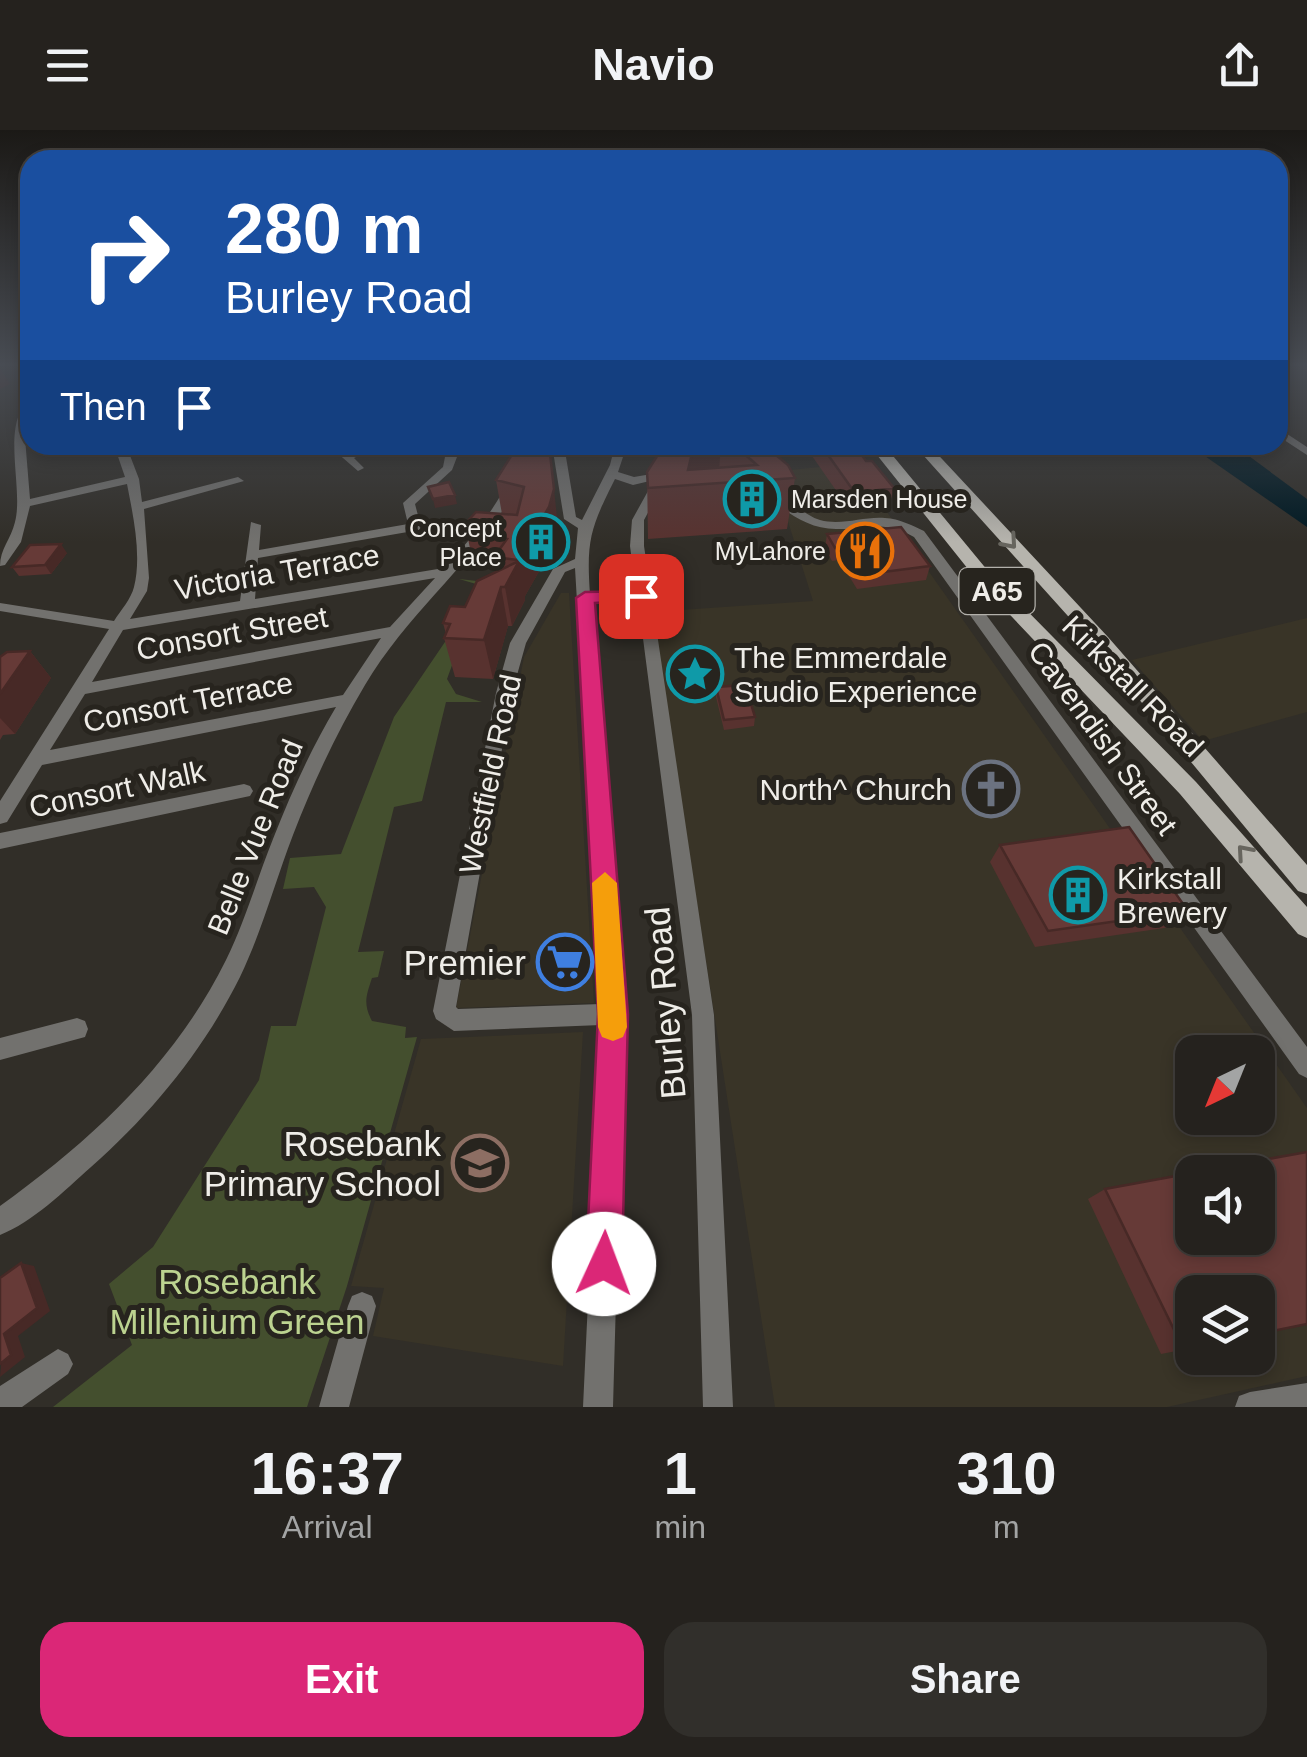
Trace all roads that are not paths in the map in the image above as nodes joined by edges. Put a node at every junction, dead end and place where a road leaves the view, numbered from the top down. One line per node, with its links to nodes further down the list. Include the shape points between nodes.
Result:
1 (15, 424): 2 (street)
2 (16, 450): 3 (street); 23 (street)
3 (0, 454)
4 (124, 455): 16 (street)
5 (346, 455): 13 (street)
6 (352, 455): 13 (street)
7 (450, 455): 19 (street, via 448,468)
8 (526, 455): 30 (street, Belle Vue Road, via 509,493)
9 (560, 455): 26 (street, via 570,519)
10 (618, 455): 15 (street)
11 (885, 455): 22 (main road, Kirkstall Road / A65)
12 (931, 455): 20 (main road, Kirkstall Road / A65)
13 (348, 457): 14 (street)
14 (358, 468)
15 (612, 474): 26 (street); 31 (street, Burley Road, via 633,482 672,474 636,530)
16 (133, 478): 23 (street); 24 (street)
17 (412, 478): 19 (street)
18 (238, 480): 24 (street)
19 (429, 483): 27 (street, via 408,503 422,525)
20 (960, 483): 22 (main road, via 924,478); 35 (main road, Kirkstall Road / A65, one-way to 35)
21 (764, 487): 50 (street, Cavendish Street, via 810,524 896,523 919,534)
22 (915, 490): 38 (main road, Kirkstall Road / A65, via 958,549)
23 (23, 504): 29 (street, via 22,530)
24 (137, 507): 36 (street, via 143,581)
25 (255, 524): 27 (street)
26 (585, 526): 28 (street, Burley Road)
27 (252, 554): 33 (street)
28 (582, 561): 32 (street, Burley Road); 47 (street, Westfield Road, via 560,569 518,643 444,1012 454,1020)
29 (0, 562)
30 (445, 572): 33 (street, Victoria Terrace); 37 (street, Belle Vue Road)
31 (641, 596): 32 (street); 58 (street, Burley Road, via 703,1015)
32 (585, 598): 47 (street, Burley Road)
33 (247, 604): 36 (street, Victoria Terrace)
34 (0, 606): 36 (street, Victoria Terrace)
35 (1078, 618): 38 (main road, via 1082,634 1072,640); 45 (main road, Kirkstall Road / A65)
36 (118, 626): 39 (street)
37 (393, 631): 39 (street, Consort Street); 40 (street, Belle Vue Road)
38 (1036, 634): 46 (main road, Kirkstall Road / A65, one-way to 38, via 1188,788)
39 (81, 689): 41 (street)
40 (348, 699): 41 (street, Consort Terrace); 51 (street, Belle Vue Road, via 291,814 215,1002 114,1132)
41 (37, 759): 43 (street)
42 (244, 791): 44 (street, Consort Walk)
43 (0, 817)
44 (0, 840)
45 (1307, 883)
46 (1307, 926)
47 (613, 1014): 57 (street, Burley Road)
48 (77, 1029): 49 (street)
49 (0, 1049)
50 (1307, 1066)
51 (0, 1222)
52 (362, 1306): 56 (street)
53 (58, 1364): 55 (street)
54 (1307, 1398): 59 (street)
55 (0, 1404)
56 (334, 1407)
57 (598, 1407)
58 (718, 1407)
59 (1250, 1407)

